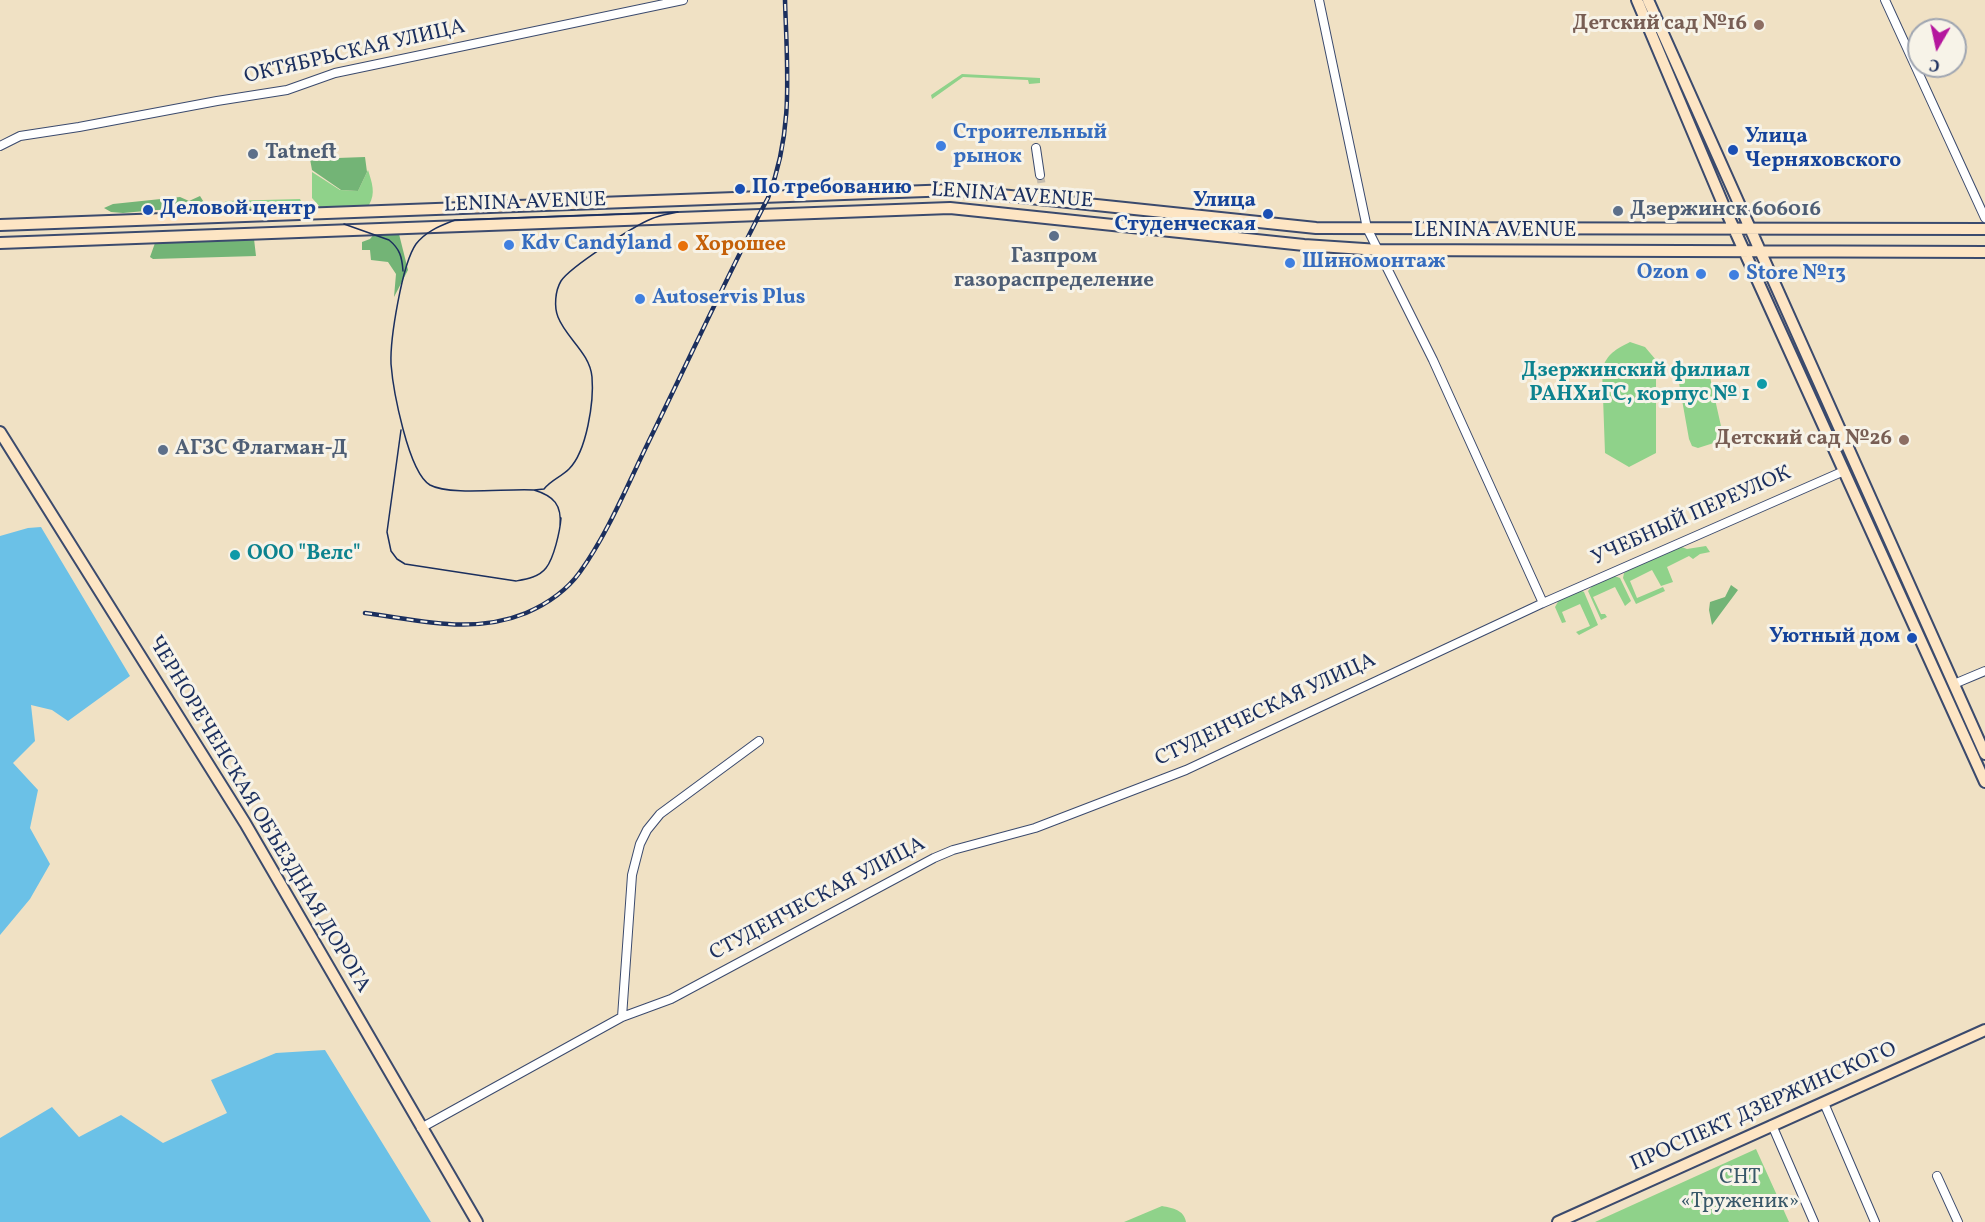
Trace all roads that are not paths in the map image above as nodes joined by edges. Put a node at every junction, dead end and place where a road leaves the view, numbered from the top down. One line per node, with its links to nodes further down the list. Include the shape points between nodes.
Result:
1 (684, 0): 6 (street, ОКТЯБРЬСКАЯ УЛИЦА, via 335,73 287,90 20,136)
2 (1319, 0): 11 (street)
3 (1637, 0): 14 (main road)
4 (1648, 0): 12 (main road)
5 (1885, 0): 9 (street)
6 (0, 146)
7 (1036, 148): 8 (street)
8 (1040, 175)
9 (1985, 218)
10 (0, 225): 11 (main road, LENINA AVENUE, via 953,190 1316,228)
11 (1367, 228): 14 (main road, LENINA AVENUE); 16 (street)
12 (1750, 229): 13 (main road, LENINA AVENUE); 14 (main road, LENINA AVENUE); 18 (main road)
13 (1985, 229)
14 (1735, 230): 17 (main road)
15 (0, 243): 16 (main road, LENINA AVENUE, via 950,208)
16 (1379, 250): 17 (main road, LENINA AVENUE); 23 (street)
17 (1745, 252): 18 (main road, LENINA AVENUE); 22 (main road)
18 (1760, 252): 19 (main road, LENINA AVENUE); 21 (main road)
19 (1985, 252)
20 (0, 432): 33 (main road, ЧЕРНОРЕЧЕНСКАЯ ОБЪЕЗДНАЯ ДОРОГА, via 245,824)
21 (1856, 466): 22 (main road, УЧЕБНЫЙ ПЕРЕУЛОК); 25 (main road)
22 (1844, 471): 23 (street, УЧЕБНЫЙ ПЕРЕУЛОК); 28 (main road)
23 (1543, 603): 29 (street, СТУДЕНЧЕСКАЯ УЛИЦА, via 1186,770 1035,828 934,858 680,994)
24 (1985, 671): 25 (street)
25 (1954, 684): 27 (main road)
26 (759, 741): 29 (street, via 660,814 640,844 632,875)
27 (1985, 754)
28 (1985, 782)
29 (622, 1017): 33 (street, СТУДЕНЧЕСКАЯ УЛИЦА)
30 (1985, 1030): 31 (main road, ПРОСПЕКТ ДЗЕРЖИНСКОГО)
31 (1824, 1103): 32 (main road, ПРОСПЕКТ ДЗЕРЖИНСКОГО); 38 (street)
32 (1773, 1125): 36 (main road, ПРОСПЕКТ ДЗЕРЖИНСКОГО); 37 (street)
33 (421, 1128): 35 (main road, ЧЕРНОРЕЧЕНСКАЯ ОБЪЕЗДНАЯ ДОРОГА)
34 (1937, 1176): 39 (street)
35 (477, 1222)
36 (1558, 1222)
37 (1814, 1222)
38 (1875, 1222)
39 (1958, 1222)

